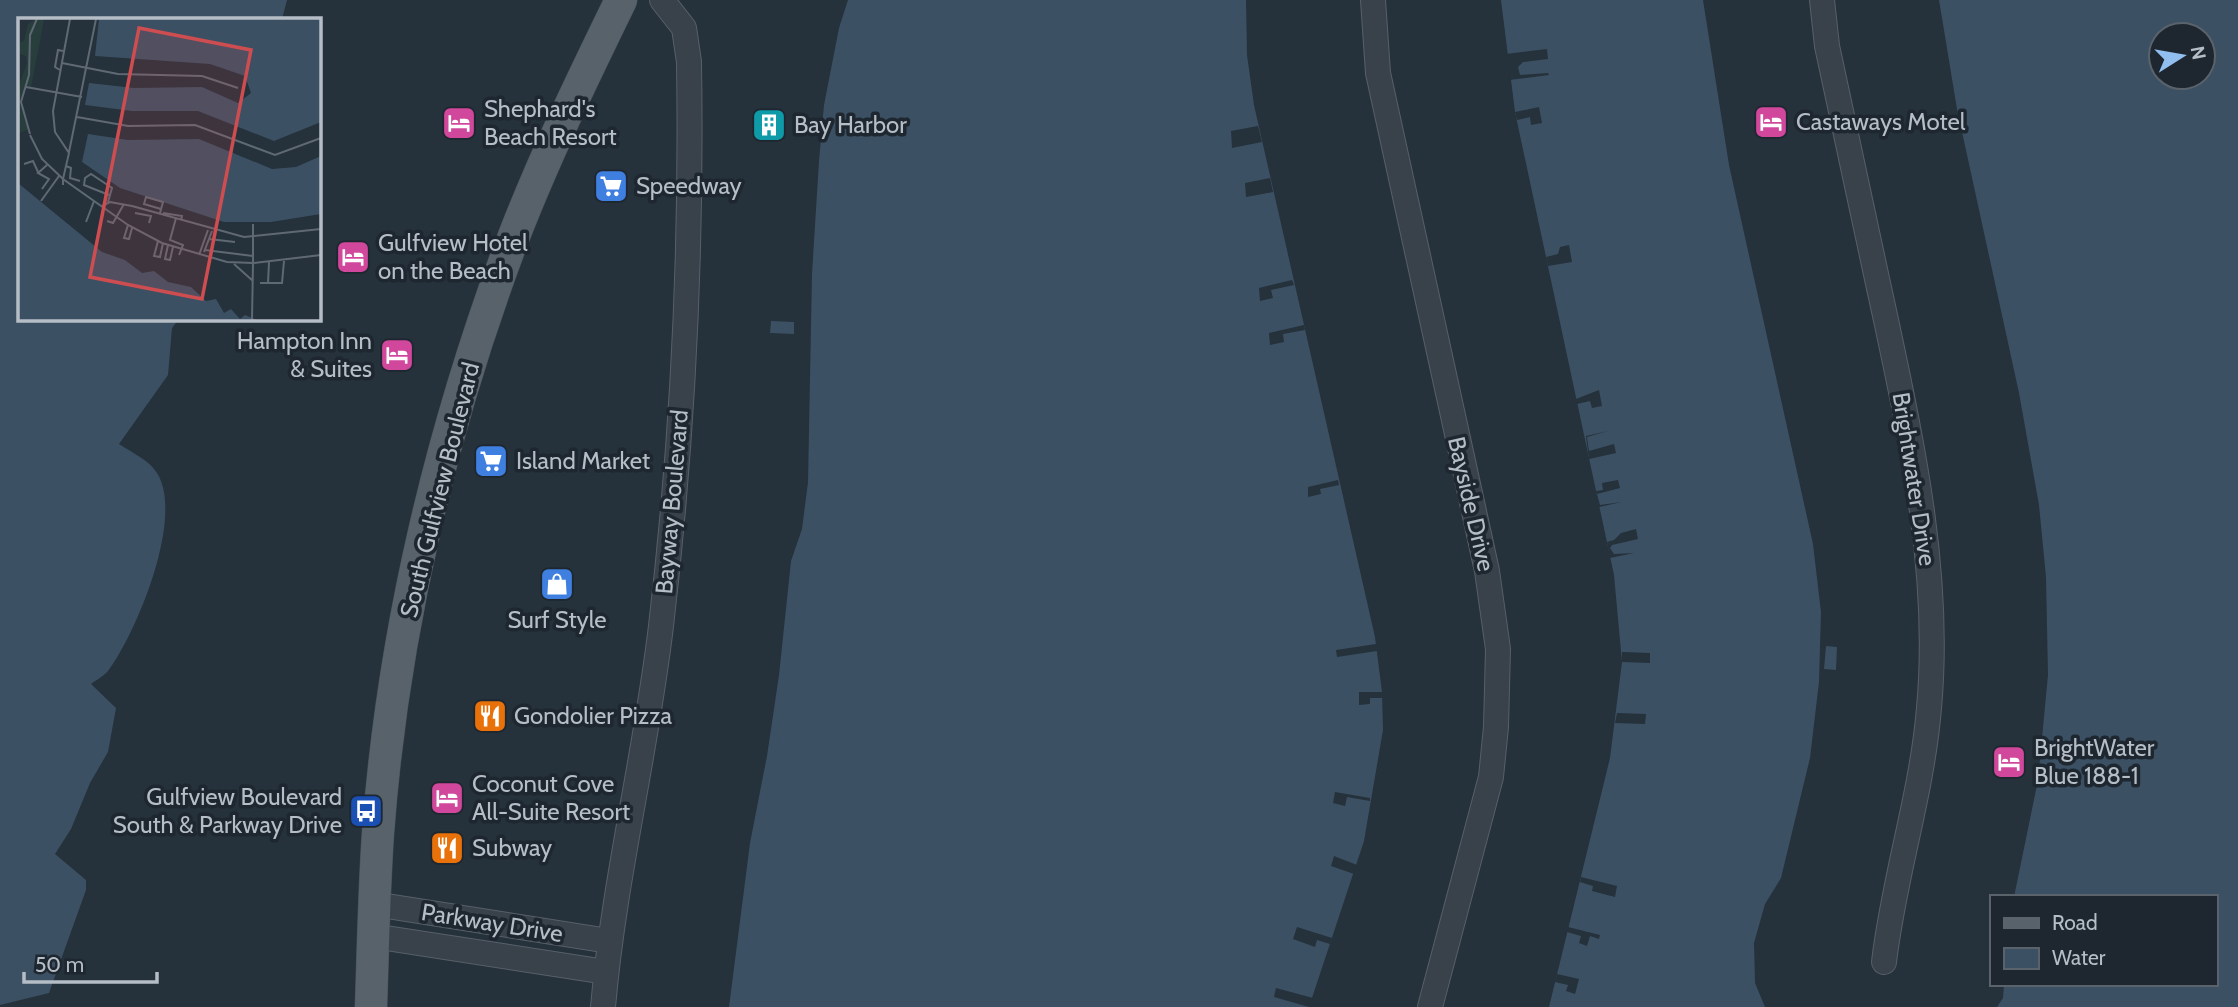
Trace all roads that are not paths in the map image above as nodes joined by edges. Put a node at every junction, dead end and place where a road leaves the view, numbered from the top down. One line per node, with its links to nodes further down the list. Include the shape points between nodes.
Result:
1 (621, 0): 5 (main road, South Gulfview Boulevard, via 515,235 452,426 402,644 385,769)
2 (663, 0): 7 (street, Bayway Boulevard, via 684,28 688,52 686,331 660,629)
3 (1373, 0): 12 (street, Bayside Drive, via 1378,73 1487,570 1499,649 1491,777)
4 (1822, 0): 8 (street, Brightwater Drive, via 1827,46 1916,472 1928,561 1929,707 1919,786 1889,917)
5 (374, 904): 6 (main road, South Gulfview Boulevard); 7 (street, Parkway Drive)
6 (373, 936): 9 (street, Parkway Drive); 10 (main road, South Gulfview Boulevard)
7 (610, 940): 9 (street, Bayway Boulevard)
8 (1884, 962)
9 (606, 972): 11 (street, Bayway Boulevard)
10 (371, 1007)
11 (603, 1007)
12 (1430, 1007)

